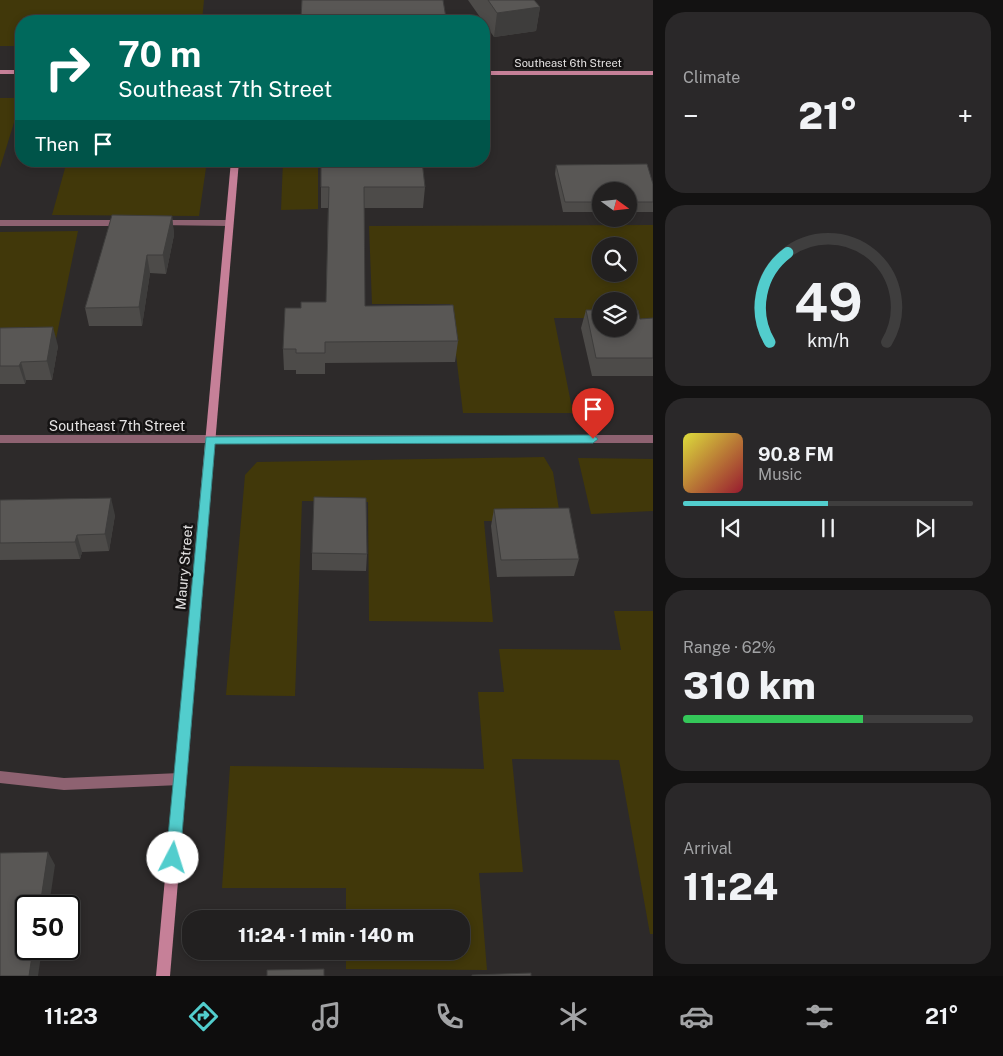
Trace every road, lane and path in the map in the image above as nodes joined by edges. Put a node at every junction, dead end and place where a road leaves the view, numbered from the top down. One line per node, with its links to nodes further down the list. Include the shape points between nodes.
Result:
1 (0, 72): 2 (main road)
2 (15, 72)
3 (490, 73): 4 (main road, Southeast 6th Street)
4 (653, 73)
5 (234, 167): 9 (main road, Maury Street)
6 (0, 223): 7 (street)
7 (129, 223)
8 (149, 223): 9 (street)
9 (229, 223): 12 (main road, Maury Street)
10 (0, 439): 12 (street, Southeast 7th Street)
11 (653, 439): 12 (street, Southeast 7th Street)
12 (210, 440): 14 (main road, Maury Street)
13 (0, 777): 14 (street, via 64,784)
14 (180, 778): 15 (main road, Maury Street)
15 (163, 976)

